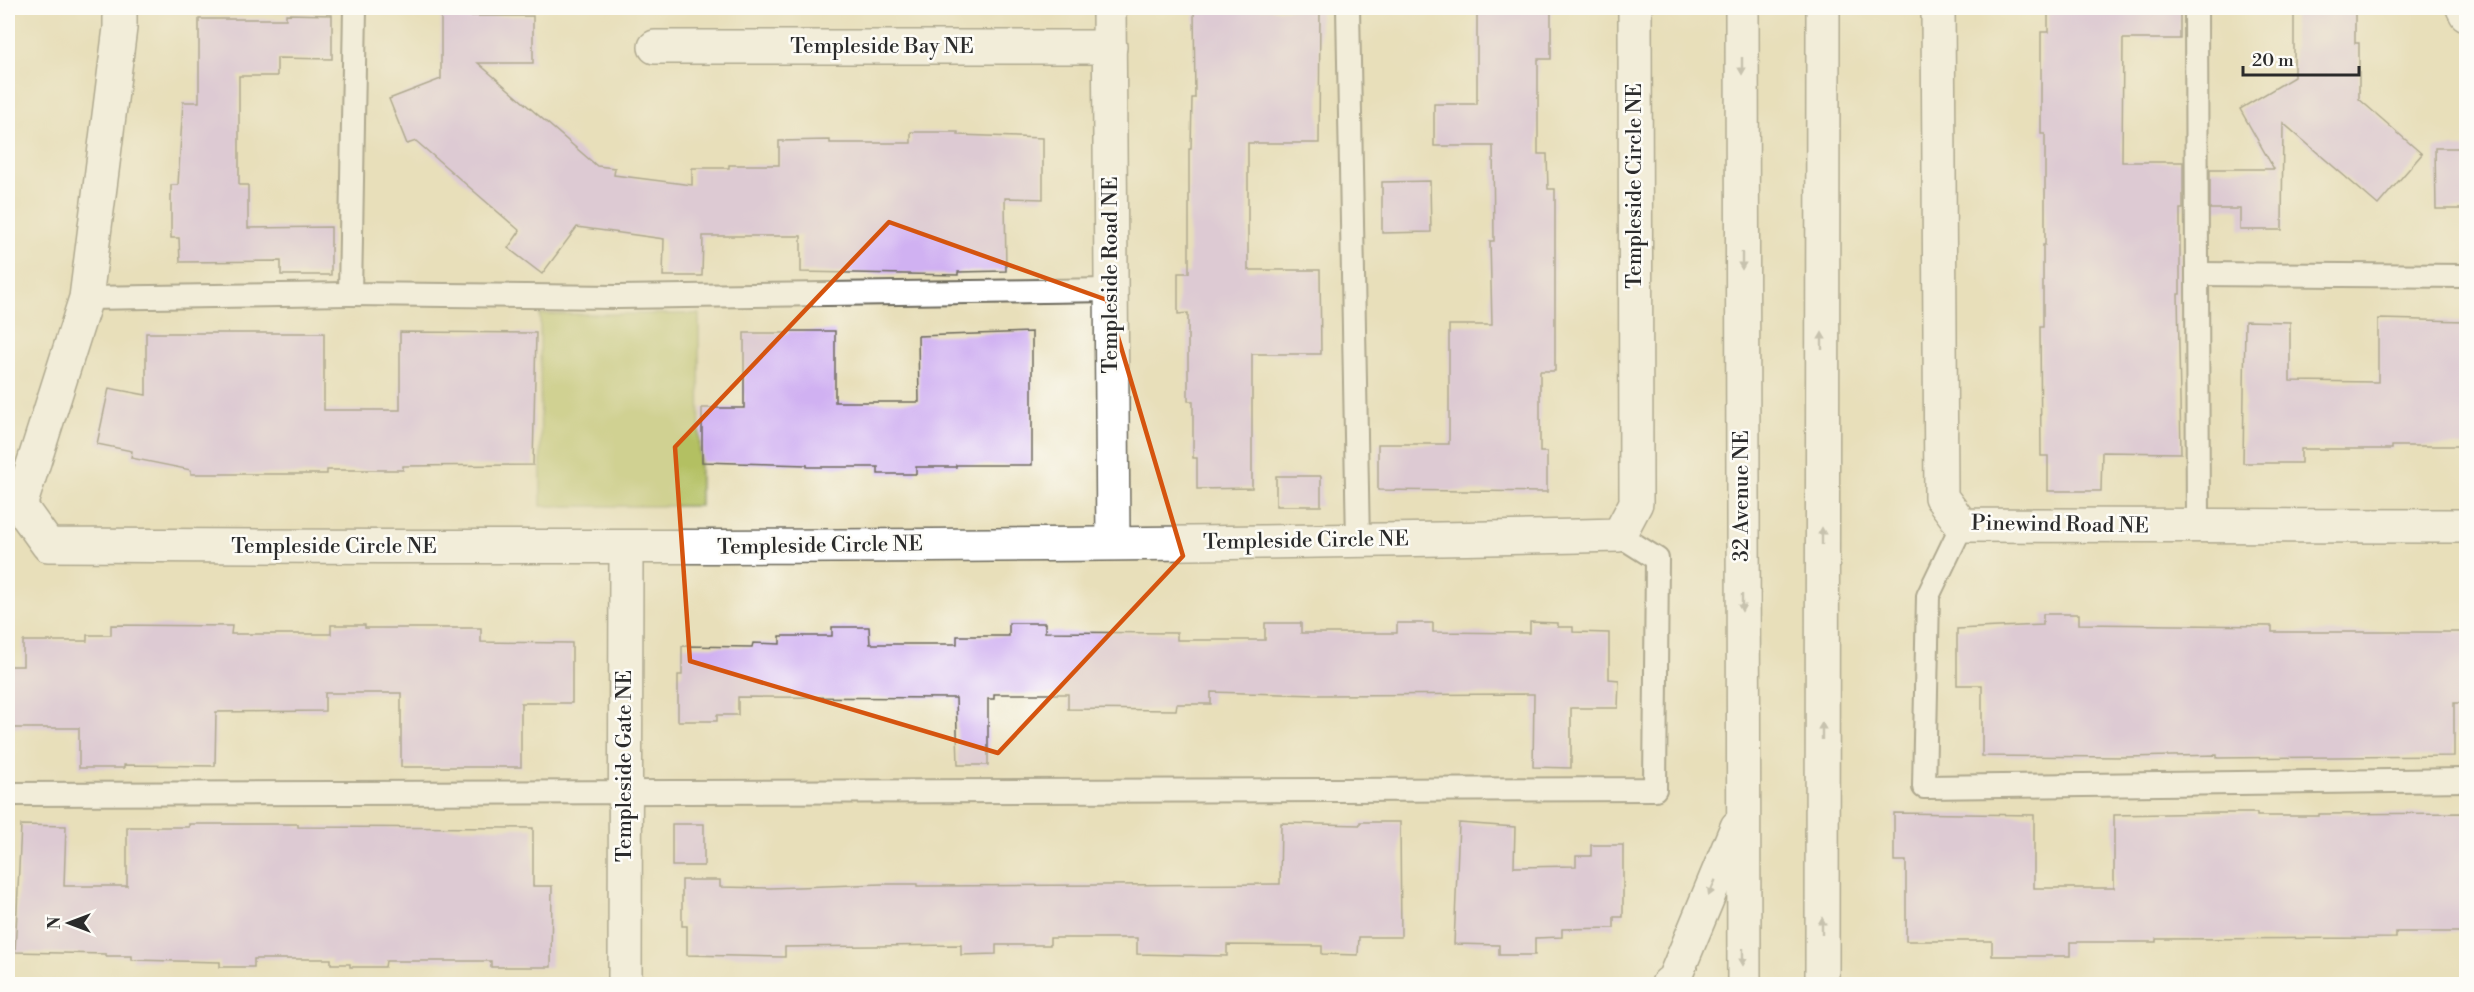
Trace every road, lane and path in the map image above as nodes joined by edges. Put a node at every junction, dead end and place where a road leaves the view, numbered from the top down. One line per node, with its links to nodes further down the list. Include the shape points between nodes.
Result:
1 (120, 8): 18 (street, Templeside Circle NE)
2 (355, 8): 17 (lane)
3 (1109, 8): 12 (street, Templeside Road NE)
4 (1348, 8): 24 (lane)
5 (1635, 8): 22 (street, Templeside Circle NE, via 1636,504)
6 (1742, 8): 29 (street, 32 Avenue NE, one-way to 29)
7 (1823, 8): 33 (street, one-way to 7)
8 (1938, 8): 19 (street, Pinewind Road NE, via 1941,497)
9 (2196, 8): 14 (lane)
10 (2463, 8): 11 (street)
11 (2466, 14)
12 (1110, 46): 13 (street, Templeside Bay NE); 16 (street, Templeside Road NE)
13 (655, 47)
14 (2197, 274): 15 (lane); 20 (lane)
15 (2466, 276)
16 (1112, 290): 17 (lane, via 618,297); 23 (street, Templeside Road NE)
17 (350, 294): 18 (lane)
18 (86, 298): 25 (street, Templeside Circle NE, via 20,506 48,545)
19 (1962, 525): 20 (street, Pinewind Road NE); 26 (lane, via 1928,596 1924,787)
20 (2198, 526): 21 (street, Pinewind Road NE)
21 (2466, 526)
22 (1619, 535): 24 (street, Templeside Circle NE); 27 (lane, via 1657,559 1655,789)
23 (1113, 542): 24 (street, Templeside Circle NE); 25 (street, Templeside Circle NE)
24 (1358, 542)
25 (626, 548): 27 (street, Templeside Gate NE)
26 (2466, 780)
27 (625, 792): 28 (lane); 30 (street, Templeside Gate NE)
28 (8, 794)
29 (1742, 815): 31 (street, one-way to 31, via 1674,979); 32 (street, 32 Avenue NE, one-way to 32)
30 (625, 984)
31 (1668, 984)
32 (1744, 984)
33 (1822, 984)

